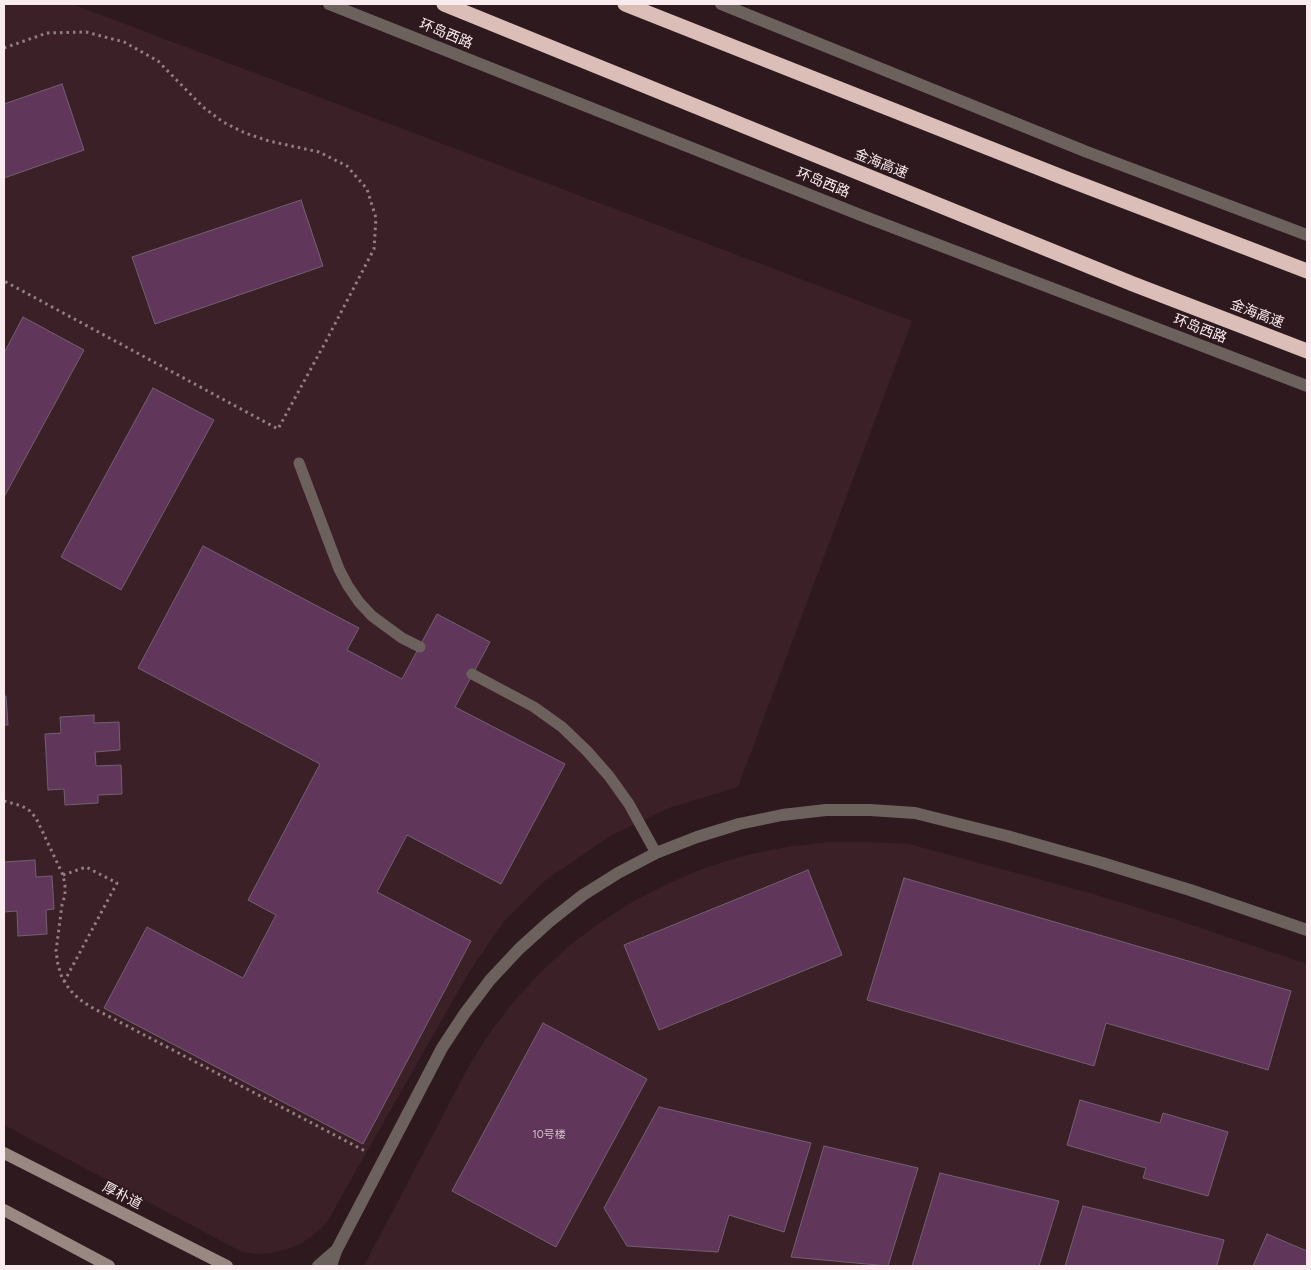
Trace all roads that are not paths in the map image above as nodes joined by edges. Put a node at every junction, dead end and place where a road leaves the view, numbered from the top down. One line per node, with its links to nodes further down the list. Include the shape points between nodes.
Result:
1 (329, 4): 8 (street, 环岛西路, via 863,216)
2 (444, 4): 7 (highway, 金海高速, via 1133,284)
3 (625, 4): 6 (highway)
4 (721, 4): 5 (street, via 1087,152)
5 (1307, 235)
6 (1307, 271)
7 (1307, 351)
8 (1307, 386)
9 (299, 463): 10 (lane, via 348,586 372,616 402,638)
10 (420, 646)
11 (472, 674): 12 (lane, via 534,707 587,750 629,804)
12 (656, 854): 13 (street, via 697,837 782,815 826,810 914,813 1099,862); 16 (street, via 576,900 518,949 490,980 442,1048)
13 (1307, 930)
14 (4, 1154): 18 (main road, 厚朴道)
15 (4, 1210): 17 (main road)
16 (336, 1251): 19 (street); 20 (street)
17 (109, 1266)
18 (227, 1266)
19 (318, 1266)
20 (331, 1266)

